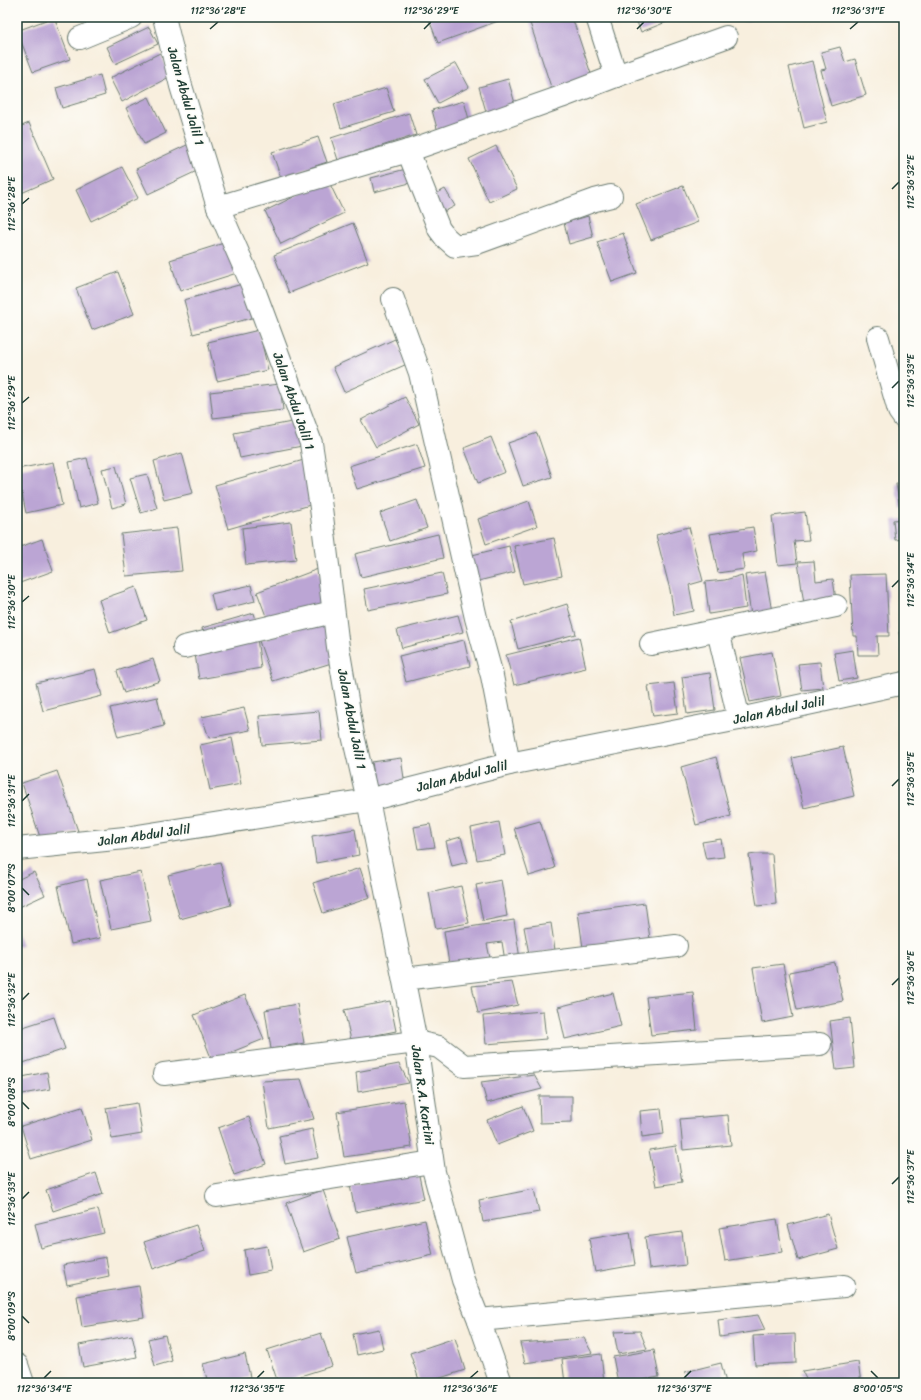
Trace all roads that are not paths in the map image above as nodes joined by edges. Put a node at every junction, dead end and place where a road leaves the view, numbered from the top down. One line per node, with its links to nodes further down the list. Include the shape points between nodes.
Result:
1 (131, 17): 5 (street)
2 (164, 17): 9 (street, Jalan Abdul Jalil 1, via 181,86)
3 (596, 17): 6 (street)
4 (726, 37): 6 (street)
5 (80, 38)
6 (616, 76): 7 (street)
7 (408, 151): 8 (street, via 439,229 455,246 477,243); 9 (street)
8 (611, 196)
9 (218, 207): 14 (street, Jalan Abdul Jalil 1, via 253,287 310,443 321,508)
10 (393, 299): 20 (street, via 420,374 476,618 492,676)
11 (878, 338): 12 (street, via 899,411)
12 (904, 418)
13 (836, 606): 15 (street)
14 (333, 612): 17 (street); 21 (street, Jalan Abdul Jalil 1, via 353,735)
15 (718, 631): 16 (street); 19 (street)
16 (651, 644)
17 (184, 647)
18 (904, 683): 19 (street, Jalan Abdul Jalil)
19 (739, 719): 20 (street, Jalan Abdul Jalil)
20 (509, 764): 21 (street, Jalan Abdul Jalil)
21 (368, 800): 22 (street, Jalan Abdul Jalil, via 125,838); 24 (street, Jalan R.A. Kartini)
22 (17, 850)
23 (676, 946): 24 (street)
24 (404, 979): 25 (street, Jalan R.A. Kartini)
25 (416, 1042): 26 (street, via 439,1048 464,1066); 27 (street); 28 (street, Jalan R.A. Kartini)
26 (820, 1044)
27 (164, 1074)
28 (432, 1162): 29 (street); 31 (street, Jalan R.A. Kartini, via 463,1280)
29 (217, 1196)
30 (844, 1286): 31 (street)
31 (479, 1320): 34 (street, Jalan R.A. Kartini)
32 (17, 1365): 33 (street)
33 (23, 1383)
34 (501, 1383)

